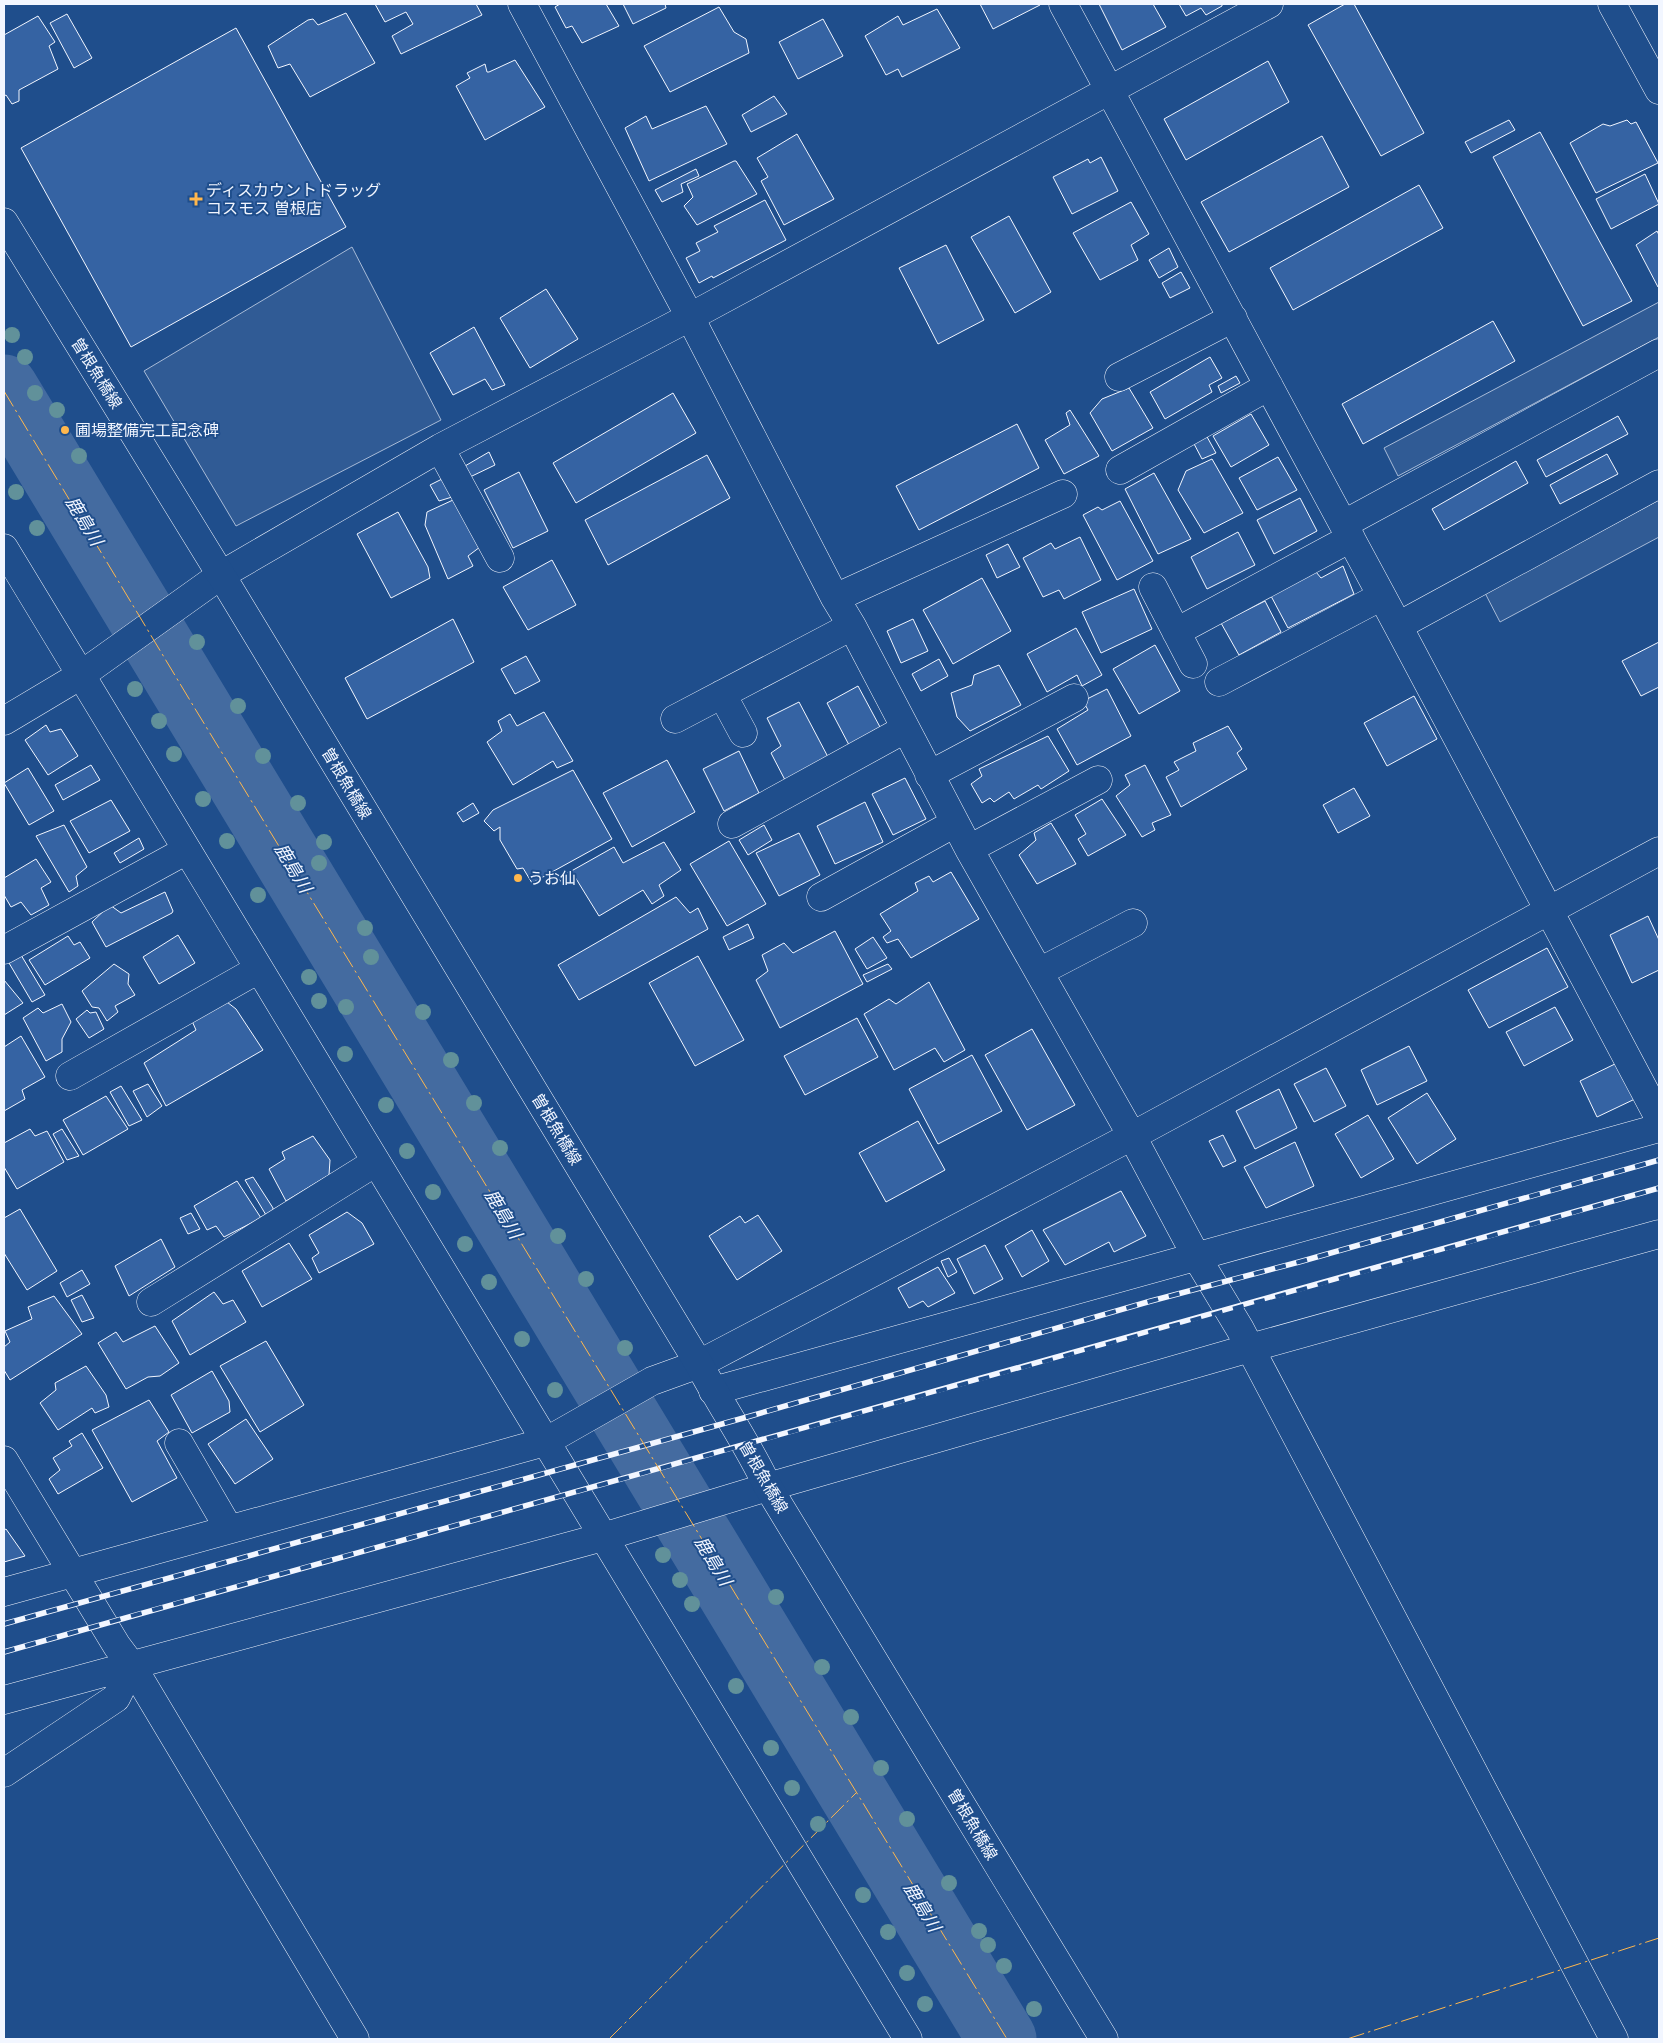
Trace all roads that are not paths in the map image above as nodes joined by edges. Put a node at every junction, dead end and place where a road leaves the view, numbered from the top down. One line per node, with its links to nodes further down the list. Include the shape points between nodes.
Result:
1 (522, 4): 8 (street)
2 (1063, 4): 5 (street)
3 (1268, 4): 5 (street)
4 (1612, 4): 6 (street)
5 (1110, 90): 8 (street); 9 (street)
6 (1659, 90)
7 (4, 222): 20 (street, 曽根魚橋線)
8 (690, 318): 13 (street); 23 (street)
9 (1233, 318): 11 (street); 12 (street)
10 (1659, 353): 17 (street)
11 (1119, 377)
12 (1269, 386): 14 (street); 17 (street)
13 (440, 448): 19 (street); 20 (street)
14 (1120, 470)
15 (1659, 484): 25 (street)
16 (1063, 494): 23 (street)
17 (1347, 531): 22 (street); 26 (street)
18 (4, 548): 28 (street)
19 (500, 558)
20 (221, 575): 28 (street); 58 (street, 曽根魚橋線)
21 (1153, 587): 26 (street)
22 (1382, 596): 25 (street); 29 (street)
23 (835, 598): 24 (street)
24 (852, 626): 30 (street); 34 (street)
25 (1398, 626): 44 (street)
26 (1176, 632): 27 (street)
27 (1193, 664)
28 (81, 675): 33 (street); 41 (street)
29 (1219, 682)
30 (722, 694): 32 (street); 35 (street)
31 (1074, 698): 36 (street)
32 (675, 719)
33 (4, 721)
34 (905, 729): 36 (street); 39 (street)
35 (743, 733)
36 (929, 775): 38 (street)
37 (1098, 780): 40 (street)
38 (955, 823): 40 (street); 43 (street)
39 (732, 824)
40 (969, 849): 48 (street)
41 (187, 850): 46 (street); 47 (street)
42 (1659, 851): 44 (street)
43 (821, 897)
44 (1548, 910): 50 (street); 52 (street)
45 (1133, 923): 48 (street)
46 (4, 950)
47 (259, 969): 49 (street); 53 (street)
48 (1039, 972): 52 (street)
49 (70, 1076)
50 (1659, 1118)
51 (1659, 1128): 55 (street)
52 (1132, 1136): 55 (street); 58 (street)
53 (376, 1162): 56 (street); 60 (street)
54 (1659, 1234): 57 (street)
55 (1196, 1256): 57 (street); 59 (street)
56 (152, 1302)
57 (1250, 1348): 63 (street); 74 (street)
58 (699, 1364): 59 (street, 曽根魚橋線); 60 (street, via 652,1381)
59 (713, 1391): 63 (street, 曽根魚橋線)
60 (545, 1442): 64 (street); 65 (street)
61 (179, 1443): 65 (street)
62 (4, 1460): 66 (street)
63 (768, 1487): 64 (street, via 636,1527); 73 (street, 曽根魚橋線)
64 (597, 1527): 68 (street); 72 (street)
65 (229, 1529): 66 (street)
66 (73, 1572): 67 (street); 68 (street)
67 (4, 1592)
68 (132, 1666): 69 (street); 70 (street, via 116,1698); 71 (street)
69 (4, 1700)
70 (4, 1773)
71 (356, 2039)
72 (908, 2039)
73 (1104, 2039)
74 (1614, 2039)

